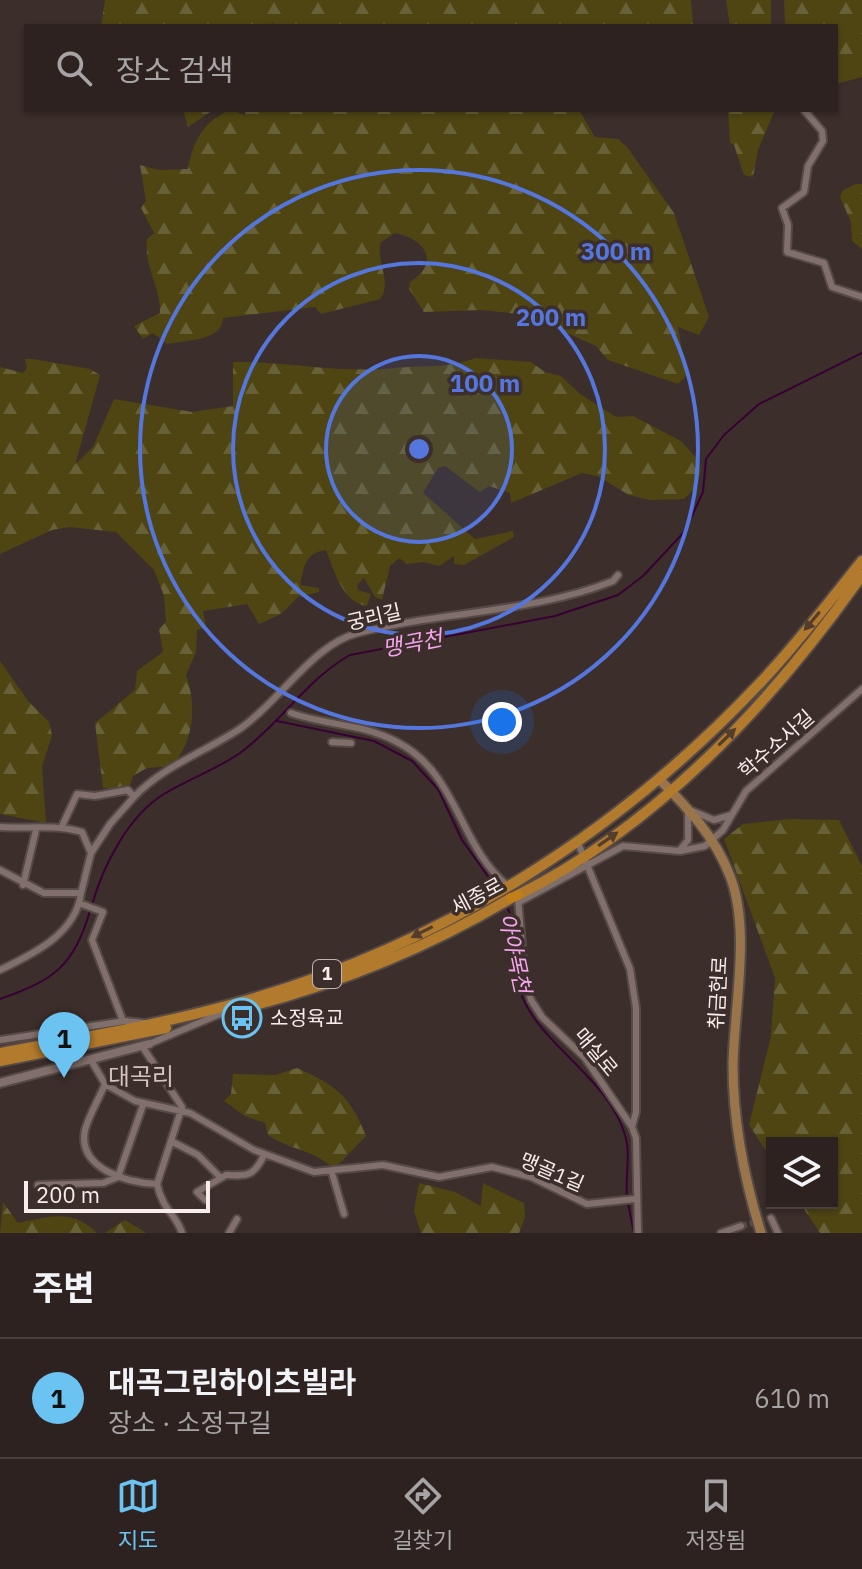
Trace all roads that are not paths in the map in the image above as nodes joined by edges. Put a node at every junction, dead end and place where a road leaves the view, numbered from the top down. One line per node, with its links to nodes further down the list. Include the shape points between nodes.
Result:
1 (806, 112): 2 (street, via 822,131 823,141 808,166 804,192 782,208 788,220 787,252 820,261 827,266 832,287)
2 (862, 297)
3 (862, 561): 10 (main road, 세종로 / 1, one-way to 10, via 761,682)
4 (618, 575): 12 (street, 궁리길, via 570,597 348,637 242,727)
5 (862, 575): 11 (main road, 세종로 / 1, one-way to 5, via 756,707)
6 (862, 689): 14 (street, 학수소사길, via 746,791)
7 (291, 713): 8 (street, 세종로)
8 (349, 725): 9 (street, via 348,742); 28 (street, 세종로, via 396,741 433,769 475,846)
9 (332, 742)
10 (659, 779): 11 (main road, 취금헌로); 19 (main road, 세종로 / 1)
11 (670, 790): 13 (main road, 취금헌로); 22 (main road, 세종로 / 1, one-way to 11)
12 (134, 797): 15 (street, via 128,790 77,794); 21 (street, 궁리길)
13 (688, 809): 14 (street, via 714,820); 18 (main road, 취금헌로); 20 (street, via 690,829)
14 (731, 815): 18 (street, 학수소사길)
15 (62, 826): 17 (street); 21 (street, via 82,832)
16 (0, 827): 17 (street)
17 (36, 830): 26 (street)
18 (713, 840): 20 (street, via 697,850); 62 (main road, 취금헌로, via 731,877 739,918 735,1111)
19 (578, 843): 22 (street); 28 (main road, 세종로 / 1)
20 (680, 851): 22 (street, via 623,846)
21 (91, 853): 27 (street, 궁리길)
22 (587, 859): 28 (main road, 세종로 / 1); 44 (street, via 630,969 636,1112)
23 (0, 870): 24 (street)
24 (8, 876): 25 (street); 26 (street)
25 (0, 883)
26 (23, 885): 27 (street, via 44,893)
27 (81, 893): 30 (street, 궁리길)
28 (513, 895): 29 (main road, 세종로 / 1); 44 (street, 매실로, via 531,1000 585,1058)
29 (496, 901): 32 (main road, 세종로 / 1, via 417,947 298,994); 34 (main road, 세종로 / 1, one-way to 34, via 329,973)
30 (79, 903): 31 (street, 궁리길, via 51,942); 33 (street, via 103,912 92,940)
31 (0, 970)
32 (220, 1014): 36 (street); 39 (main road, 세종로 / 1)
33 (123, 1021): 34 (street); 35 (street)
34 (152, 1024): 37 (main road, 세종로 / 1)
35 (0, 1040)
36 (146, 1045): 38 (street); 43 (street)
37 (0, 1053)
38 (91, 1060): 40 (street); 41 (street)
39 (0, 1061)
40 (0, 1083)
41 (105, 1084): 42 (street, 맹골1길); 48 (street, via 84,1142 103,1171)
42 (143, 1105): 43 (street, 맹골1길); 48 (street)
43 (181, 1111): 45 (street); 46 (street, 맹골1길)
44 (632, 1127): 52 (street, 매실로)
45 (171, 1141): 49 (street, via 198,1155); 50 (street)
46 (264, 1155): 47 (street, 맹골1길); 49 (street, via 247,1175)
47 (332, 1173): 52 (street, 맹골1길, via 383,1165 439,1177 492,1167 531,1177 587,1204); 54 (street)
48 (118, 1177): 50 (street); 51 (street, via 103,1183)
49 (221, 1178): 53 (street, via 197,1192)
50 (157, 1184): 59 (street, via 163,1208)
51 (38, 1185)
52 (635, 1199): 58 (street, 매실로)
53 (205, 1200)
54 (344, 1214)
55 (771, 1218): 63 (street)
56 (237, 1219): 60 (street)
57 (741, 1226): 61 (street)
58 (638, 1232)
59 (182, 1233)
60 (229, 1233)
61 (721, 1233)
62 (761, 1233)
63 (778, 1233)

